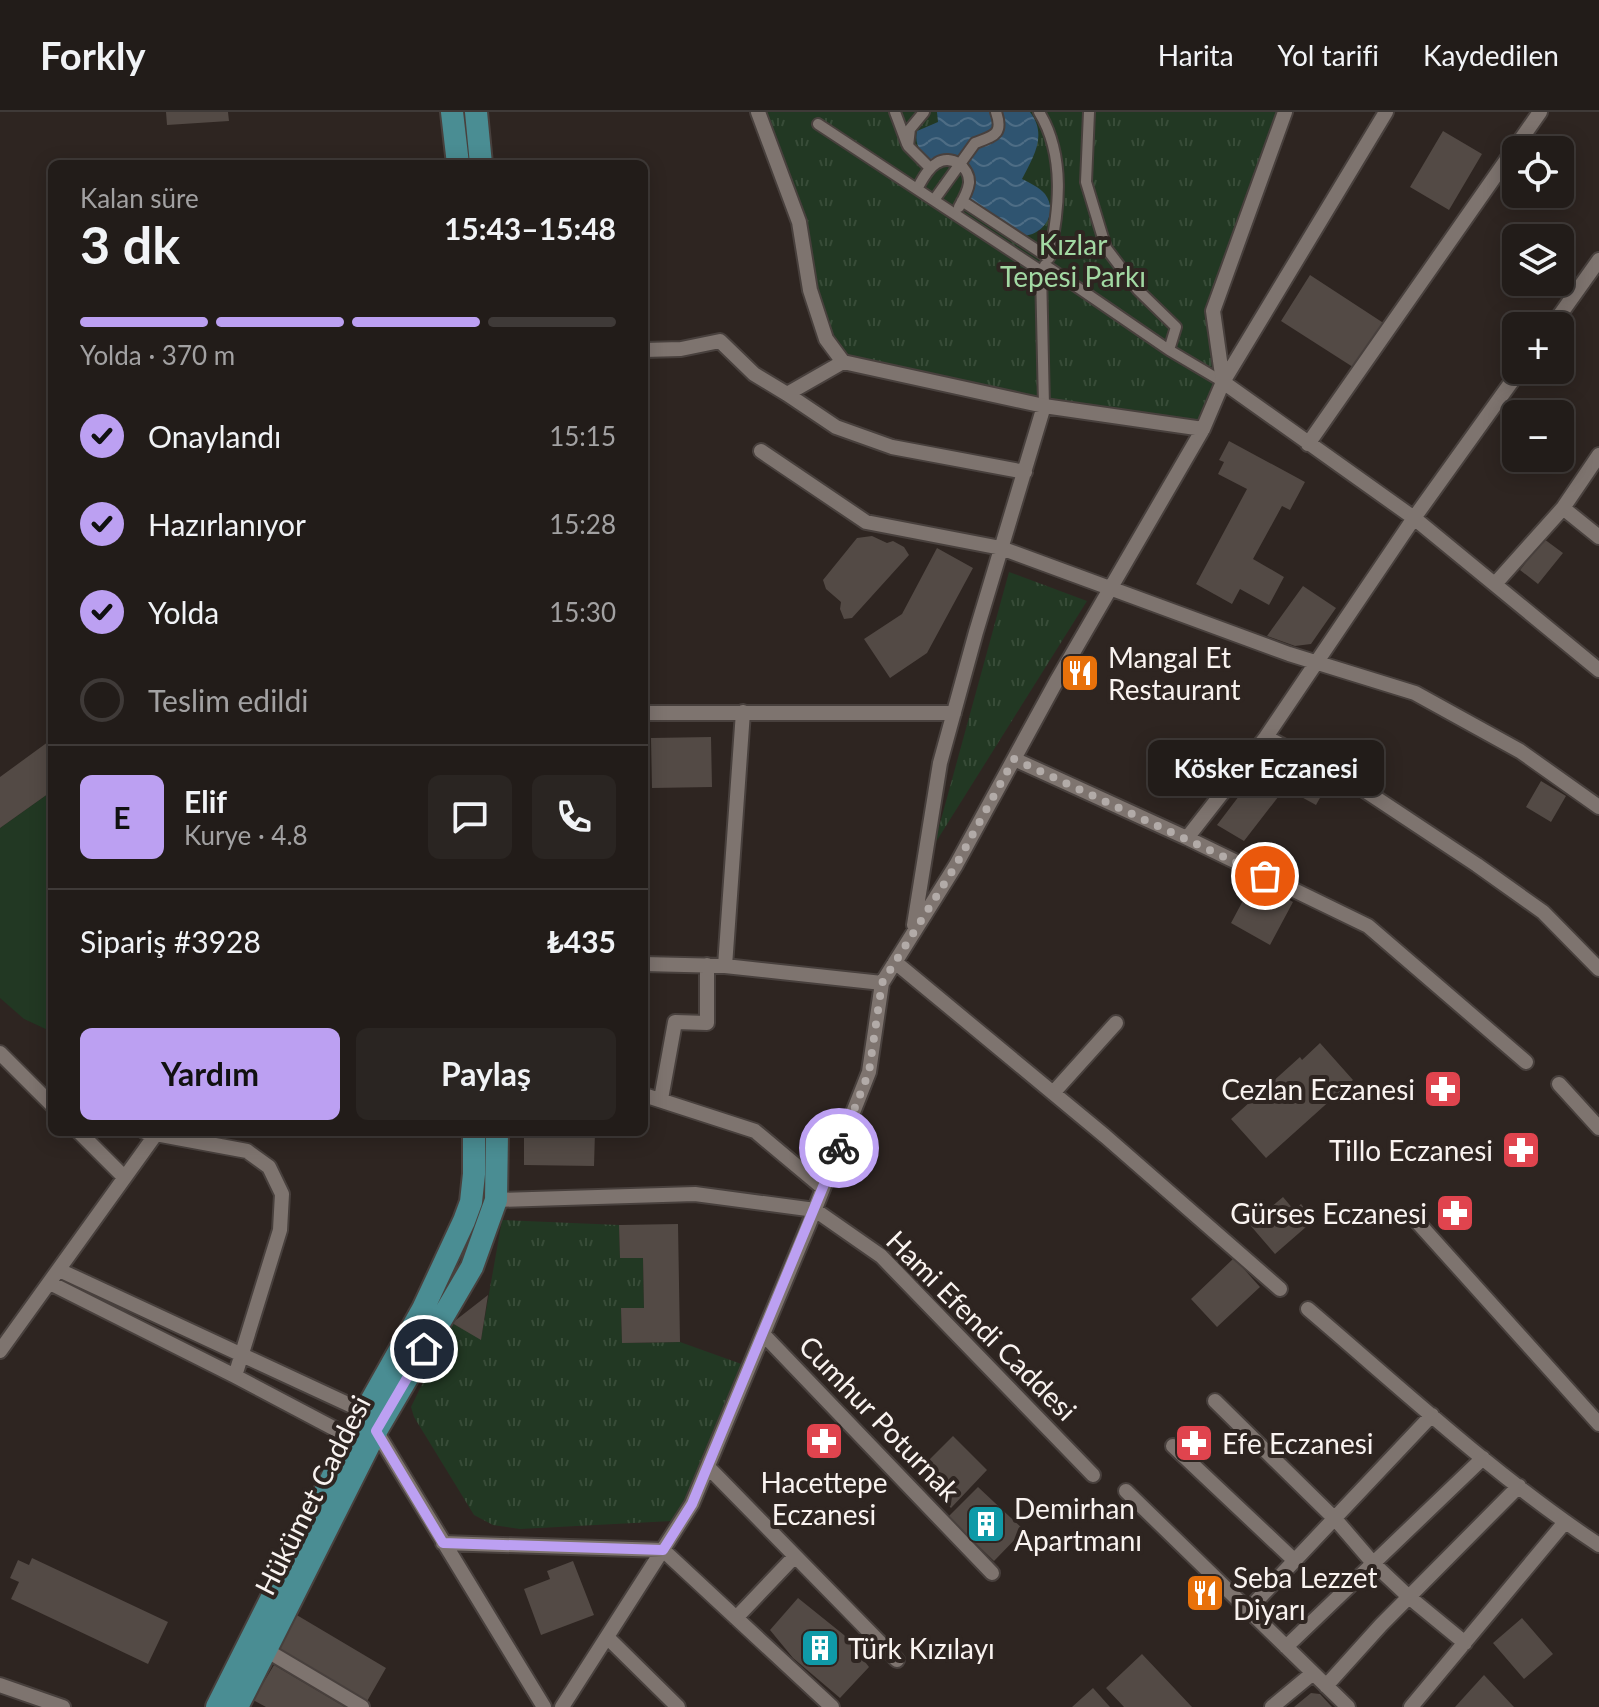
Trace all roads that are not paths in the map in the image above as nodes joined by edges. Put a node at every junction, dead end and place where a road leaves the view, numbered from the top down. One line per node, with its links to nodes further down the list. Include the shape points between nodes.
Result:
1 (452, 112): 14 (main road)
2 (476, 112): 15 (main road)
3 (758, 112): 27 (street, via 799,222 810,290 826,339)
4 (895, 112): 13 (street)
5 (924, 112): 13 (street, via 910,129)
6 (996, 112): 16 (street, via 996,133 975,143)
7 (1039, 112): 23 (street, via 1054,148 1059,214)
8 (1089, 112): 26 (street, via 1086,182 1106,248 1176,327)
9 (1285, 112): 28 (street, via 1213,311)
10 (1386, 112): 28 (street)
11 (1540, 112): 33 (street)
12 (818, 124): 18 (street)
13 (908, 146): 17 (street)
14 (458, 160)
15 (481, 160)
16 (959, 164): 17 (street, via 942,160); 19 (street); 20 (street, via 969,178)
17 (930, 168): 18 (street)
18 (917, 189): 19 (street)
19 (934, 200): 21 (street)
20 (962, 201): 21 (street); 23 (street)
21 (955, 213): 23 (street)
22 (1598, 263): 24 (street)
23 (1045, 265): 26 (street); 31 (street)
24 (1562, 312)
25 (648, 350): 30 (street, via 720,341 754,374)
26 (1169, 350): 28 (street)
27 (843, 362): 30 (street); 31 (street)
28 (1223, 382): 32 (street); 33 (street)
29 (1510, 384): 38 (street)
30 (787, 394): 36 (street, via 836,427 892,447)
31 (1044, 406): 32 (street); 36 (street)
32 (1203, 429): 42 (street)
33 (1308, 444): 38 (street)
34 (761, 451): 40 (street, via 866,522)
35 (1599, 455): 37 (street)
36 (1025, 472): 40 (street)
37 (1563, 508): 39 (street); 41 (street)
38 (1414, 518): 41 (street); 43 (street)
39 (1599, 537)
40 (1001, 548): 42 (street); 47 (street)
41 (1495, 584): 44 (street)
42 (1110, 588): 43 (street); 49 (street)
43 (1316, 662): 48 (street); 50 (street, via 1415,693 1520,751)
44 (1599, 670)
45 (743, 712): 46 (street); 47 (street); 56 (street)
46 (648, 713)
47 (954, 713): 52 (street, via 940,763)
48 (1266, 737): 51 (street); 57 (street, via 1364,790 1477,865 1543,912)
49 (1014, 759): 51 (street); 52 (street)
50 (1599, 807)
51 (1187, 838): 61 (street, via 1368,926)
52 (913, 934): 53 (street)
53 (895, 962): 58 (street); 63 (street)
54 (648, 964): 55 (street)
55 (707, 965): 56 (street); 65 (street, via 707,1023 675,1022)
56 (725, 966): 58 (street)
57 (1599, 969)
58 (882, 983): 74 (street, via 869,1072)
59 (1116, 1023): 63 (street)
60 (0, 1053): 66 (street)
61 (1526, 1062)
62 (1559, 1084): 67 (street)
63 (1053, 1093): 80 (street)
64 (648, 1096): 65 (street)
65 (661, 1099): 74 (street, via 755,1131)
66 (48, 1101)
67 (1599, 1128)
68 (83, 1136): 73 (street)
69 (148, 1136): 73 (street)
70 (166, 1136): 84 (street, via 247,1151 269,1167 282,1194 280,1230)
71 (474, 1136): 88 (main road, via 472,1188 464,1221)
72 (497, 1136): 75 (main road, Hükümet Caddesi)
73 (124, 1177): 78 (street)
74 (823, 1188): 76 (street)
75 (496, 1200): 76 (street, Hami Efendi Caddesi, via 695,1194); 88 (main road, Hükümet Caddesi, via 472,1267)
76 (815, 1210): 82 (street); 94 (street, Hami Efendi Caddesi, via 881,1256)
77 (1412, 1216): 89 (street)
78 (59, 1270): 79 (street); 84 (street)
79 (50, 1283): 83 (street); 85 (street)
80 (1280, 1289)
81 (1308, 1309): 87 (street)
82 (763, 1334): 93 (street); 105 (street, Cumhur Poturnak)
83 (0, 1351)
84 (243, 1357): 85 (street); 88 (street)
85 (235, 1376): 90 (street)
86 (1215, 1401): 97 (street)
87 (1432, 1415): 92 (street); 97 (street)
88 (371, 1422): 90 (main road); 99 (street); 112 (main road, Hükümet Caddesi)
89 (1599, 1424)
90 (354, 1439): 118 (main road)
91 (1173, 1446): 103 (street)
92 (1483, 1458): 95 (street); 104 (street)
93 (708, 1467): 101 (street); 102 (street)
94 (1093, 1475)
95 (1519, 1486): 98 (street); 106 (street)
96 (1126, 1491): 107 (street)
97 (1336, 1520): 103 (street); 104 (street)
98 (1565, 1522): 100 (street); 110 (street)
99 (443, 1543): 101 (street); 121 (street)
100 (1599, 1545)
101 (663, 1550): 108 (street); 109 (street)
102 (795, 1556): 108 (street); 113 (street)
103 (1295, 1561): 107 (street)
104 (1373, 1563): 106 (street); 111 (street)
105 (992, 1573)
106 (1409, 1597): 110 (street); 116 (street)
107 (1248, 1610): 111 (street)
108 (736, 1618): 124 (street)
109 (607, 1637): 122 (street); 123 (street)
110 (1465, 1643): 127 (street)
111 (1286, 1647): 114 (street)
112 (266, 1650): 119 (main road, Hükümet Caddesi); 120 (street)
113 (897, 1660)
114 (1313, 1673): 116 (street); 125 (street)
115 (0, 1685): 117 (street)
116 (1326, 1686): 126 (street)
117 (63, 1707)
118 (217, 1707)
119 (237, 1707)
120 (362, 1707)
121 (544, 1707)
122 (562, 1707)
123 (678, 1707)
124 (832, 1707)
125 (1272, 1707)
126 (1348, 1707)
127 (1411, 1707)

